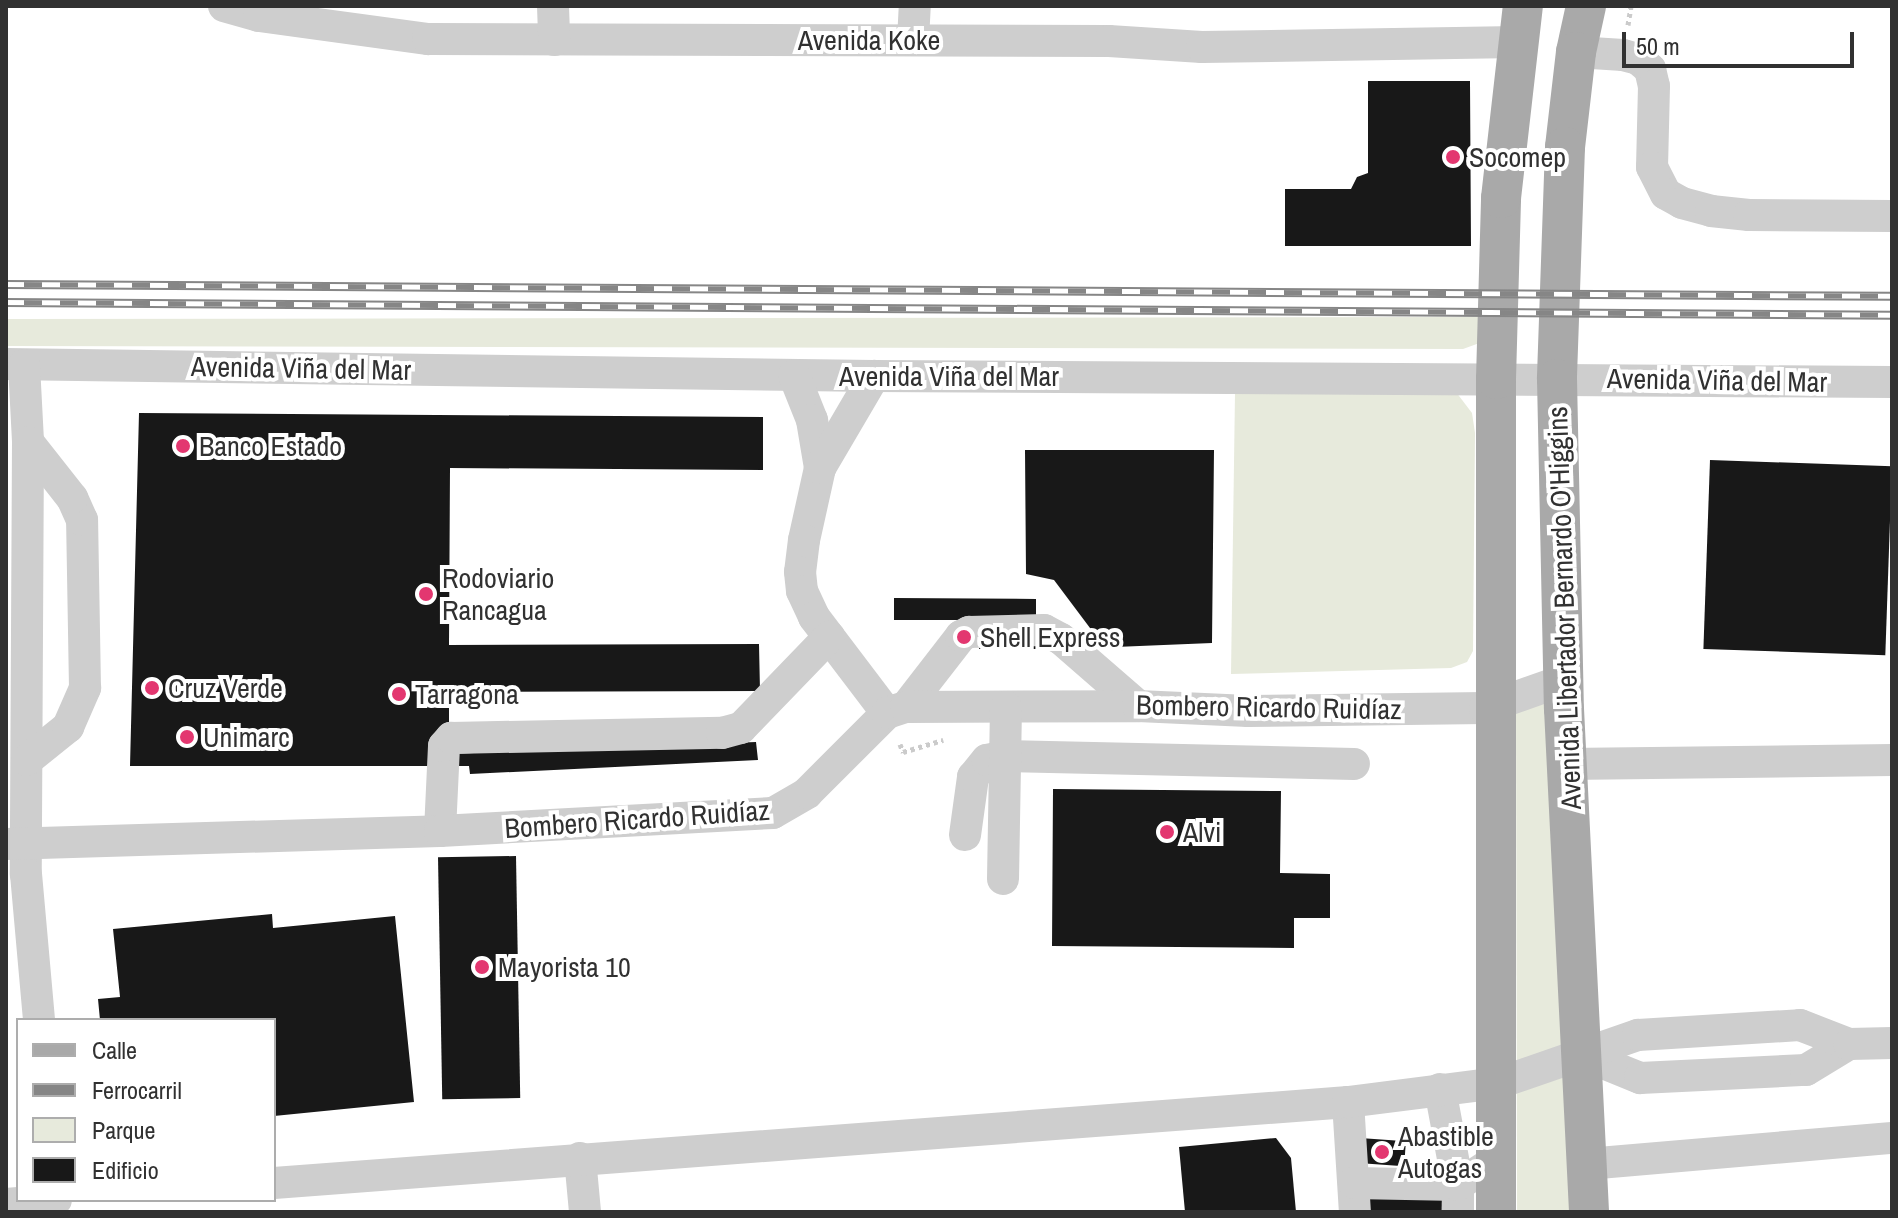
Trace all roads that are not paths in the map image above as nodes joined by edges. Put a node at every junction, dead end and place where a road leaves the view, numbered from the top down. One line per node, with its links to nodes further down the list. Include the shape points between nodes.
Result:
1 (224, 6): 6 (street, Avenida Koke, via 259,16 428,39)
2 (553, 6): 6 (street)
3 (915, 6): 7 (street)
4 (1586, 6): 8 (main road, Avenida Libertador Bernardo O'Higgins)
5 (1520, 24): 7 (street, Avenida Koke, via 1202,47); 13 (main road, via 1501,198)
6 (554, 40): 7 (street, Avenida Koke)
7 (913, 40)
8 (1576, 52): 9 (street, via 1623,55 1650,69 1652,167 1666,194 1682,203 1749,215); 14 (main road, Avenida Libertador Bernardo O'Higgins, via 1565,147)
9 (1892, 216)
10 (15, 365): 11 (street, Avenida Viña del Mar); 16 (street)
11 (794, 375): 12 (street, Avenida Viña del Mar); 17 (street, via 812,420)
12 (874, 376): 13 (street, Avenida Viña del Mar); 17 (street)
13 (1496, 379): 14 (street, Avenida Viña del Mar); 22 (main road)
14 (1557, 379): 15 (street, Avenida Viña del Mar); 19 (main road, Avenida Libertador Bernardo O'Higgins)
15 (1892, 382)
16 (28, 442): 28 (street); 28 (street, via 72,498 82,520 85,688 68,727)
17 (820, 468): 18 (street, via 800,572 802,591)
18 (829, 637): 23 (street); 29 (street, via 741,728 722,733 451,738 444,746)
19 (1564, 680): 22 (street); 27 (main road, Avenida Libertador Bernardo O'Higgins)
20 (1138, 706): 21 (street, Bombero Ricardo Ruidíaz); 22 (street, Bombero Ricardo Ruidíaz, via 1248,711); 23 (street, via 1076,652 946,654)
21 (1006, 707): 23 (street, Bombero Ricardo Ruidíaz); 24 (street)
22 (1497, 707): 37 (main road)
23 (896, 710): 29 (street, Bombero Ricardo Ruidíaz, via 807,793 773,813)
24 (1006, 756): 26 (street); 30 (street, via 987,760 973,777); 32 (street)
25 (1892, 760): 27 (street)
26 (1354, 764)
27 (1566, 764): 36 (main road, Avenida Libertador Bernardo O'Higgins)
28 (19, 785): 31 (street)
29 (440, 831): 31 (street, Bombero Ricardo Ruidíaz)
30 (965, 835)
31 (16, 844): 33 (street)
32 (1003, 879)
33 (39, 1018)
34 (1892, 1043): 35 (street)
35 (1849, 1044): 36 (street, via 1800,1025 1638,1035); 36 (street, via 1806,1070 1640,1078)
36 (1581, 1054): 37 (street); 43 (main road, Avenida Libertador Bernardo O'Higgins)
37 (1499, 1083): 38 (street); 42 (main road)
38 (1440, 1089): 39 (street); 46 (street)
39 (1348, 1102): 41 (street); 45 (street)
40 (1892, 1138): 43 (street)
41 (580, 1158): 44 (street); 49 (street)
42 (1496, 1160): 46 (street); 50 (main road)
43 (1587, 1164): 51 (main road, Avenida Libertador Bernardo O'Higgins)
44 (276, 1183)
45 (1354, 1198): 46 (street)
46 (1458, 1198)
47 (30, 1202): 48 (street)
48 (6, 1204)
49 (585, 1212)
50 (1496, 1212)
51 (1589, 1212)

